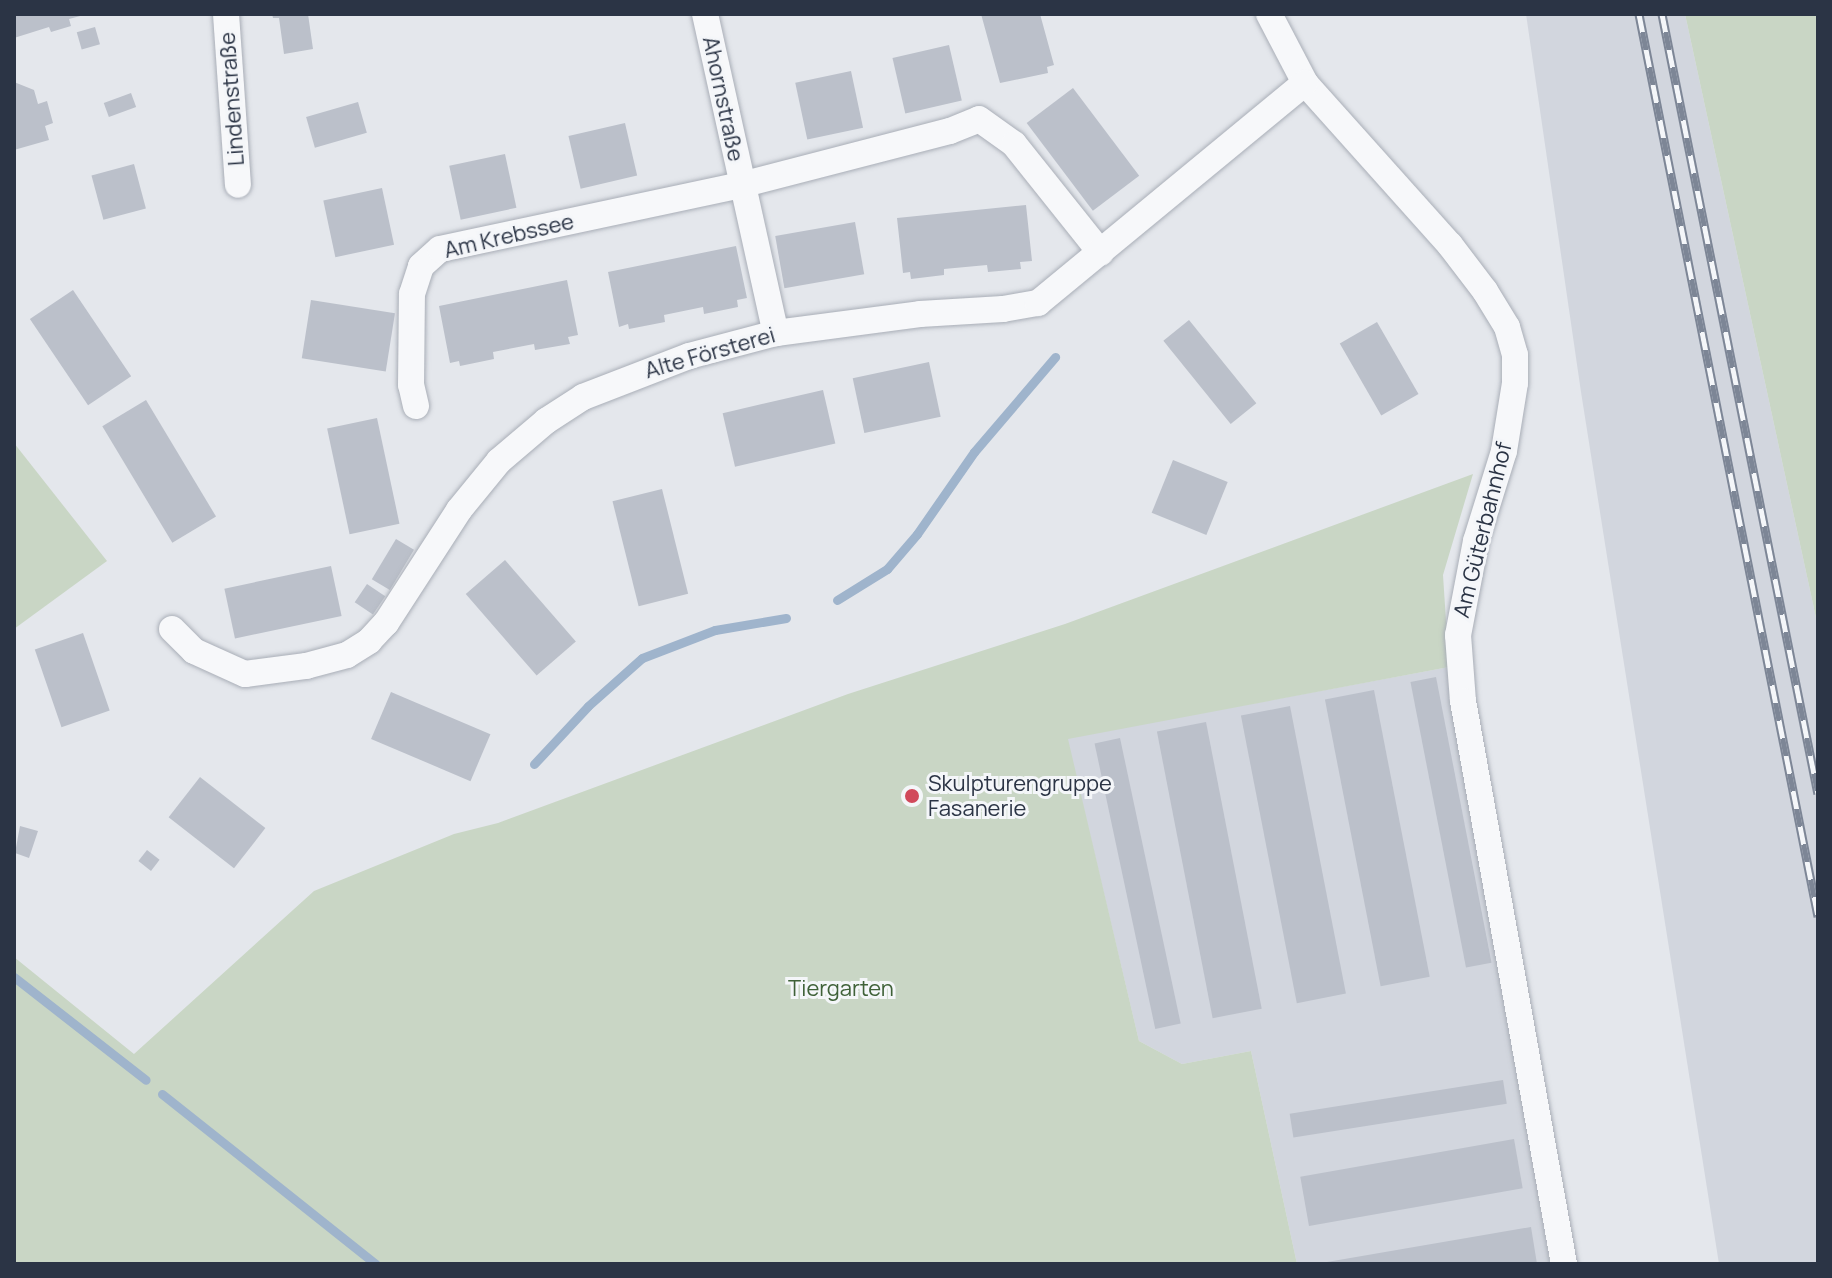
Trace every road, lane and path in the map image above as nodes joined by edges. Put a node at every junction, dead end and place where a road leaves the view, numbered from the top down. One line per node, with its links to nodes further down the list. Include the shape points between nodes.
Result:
1 (226, 14): 5 (street, Lindenstraße)
2 (1269, 14): 4 (street, Am Güterbahnhof)
3 (707, 22): 6 (street, Ahornstraße)
4 (1305, 83): 7 (street, Alte Försterei); 11 (street, Am Güterbahnhof, via 1450,245 1507,327 1515,355 1504,451 1476,541 1458,635 1463,701)
5 (238, 185)
6 (741, 185): 7 (street, Am Krebssee, via 979,119 1014,144); 8 (street); 9 (street, Am Krebssee, via 440,249 421,266 412,294 411,385)
7 (1101, 253): 8 (street, Alte Försterei, via 1038,303)
8 (776, 333): 10 (street, Alte Försterei, via 641,372 583,397 546,421 499,461 459,510 386,623 347,655 245,674 194,651)
9 (416, 406)
10 (172, 629)
11 (1564, 1264)

